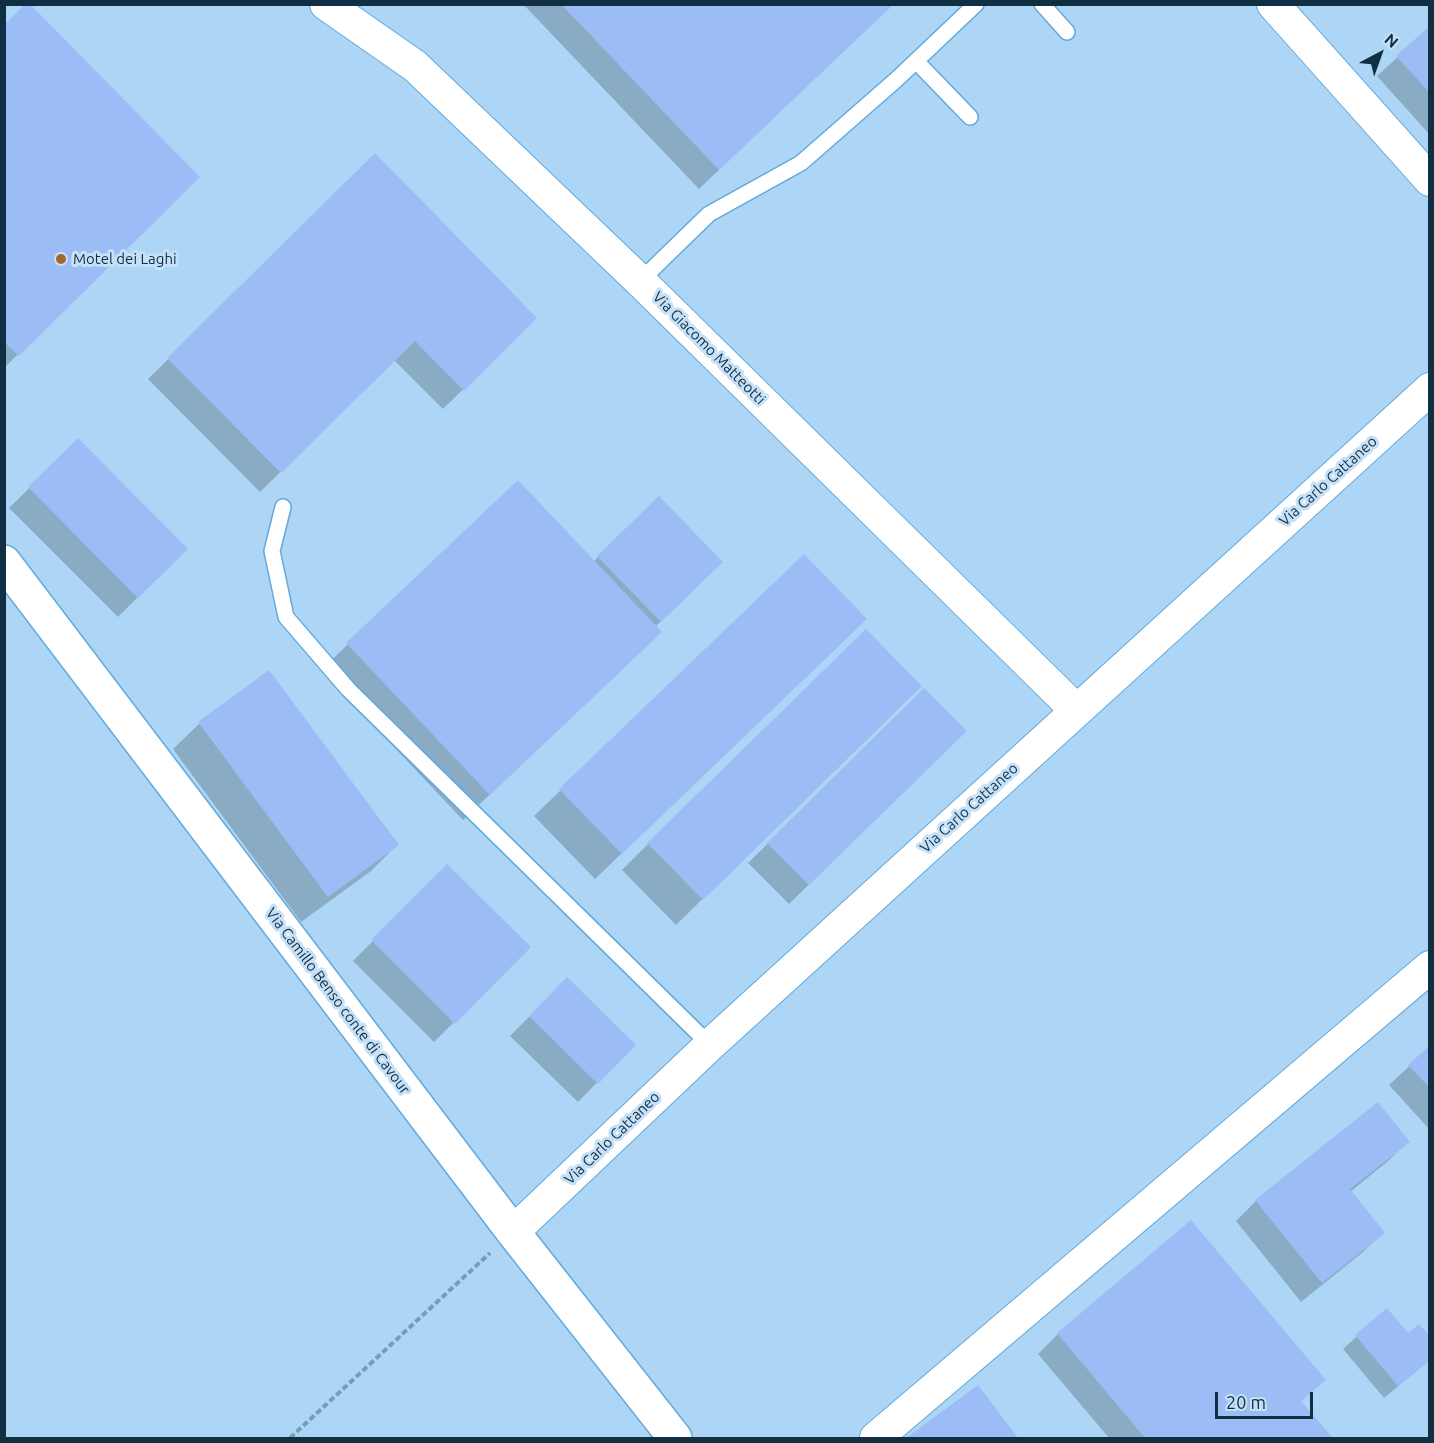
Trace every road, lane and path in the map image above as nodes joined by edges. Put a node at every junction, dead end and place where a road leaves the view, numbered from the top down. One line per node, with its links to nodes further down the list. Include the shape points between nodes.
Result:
1 (326, 4): 9 (street, Via Giacomo Matteotti, via 415,66)
2 (976, 4): 6 (lane)
3 (1042, 4): 5 (lane)
4 (1273, 4): 8 (street)
5 (1067, 32)
6 (916, 61): 7 (lane); 9 (lane, via 801,163 709,214)
7 (970, 117)
8 (1430, 180)
9 (640, 281): 13 (street, Via Giacomo Matteotti)
10 (1430, 388): 13 (street, Via Carlo Cattaneo)
11 (283, 507): 15 (lane, via 272,551 286,617 348,689)
12 (4, 562): 16 (street, Via Camillo Benso conte di Cavour)
13 (1076, 710): 15 (street, Via Carlo Cattaneo)
14 (1430, 967): 19 (street)
15 (710, 1045): 16 (street, Via Carlo Cattaneo)
16 (513, 1232): 17 (path); 18 (street, Via Camillo Benso conte di Cavour)
17 (290, 1438)
18 (675, 1438)
19 (876, 1438)

